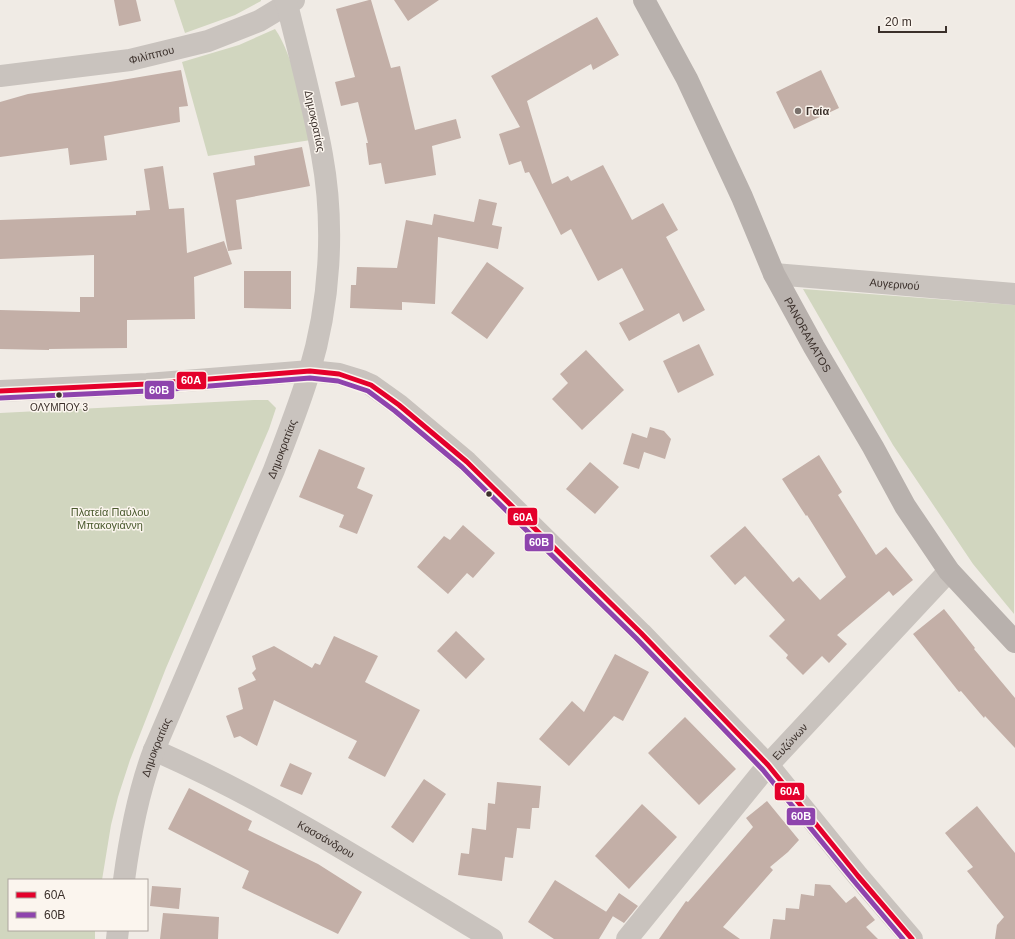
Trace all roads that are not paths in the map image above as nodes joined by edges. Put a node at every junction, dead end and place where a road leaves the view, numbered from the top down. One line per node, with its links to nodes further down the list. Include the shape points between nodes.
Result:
1 (644, 0): 4 (main road, PANORAMATOS, via 687,79 742,197)
2 (289, 1): 3 (street, Φιλίππου, via 259,21 208,41 130,60); 6 (street, Δημοκρατίας, via 322,155 328,210 327,282)
3 (0, 76)
4 (774, 274): 5 (street, Αυγερινού); 8 (main road, PANORAMATOS, via 905,506)
5 (1015, 294)
6 (310, 372): 7 (street, via 147,384); 10 (street, Δημοκρατίας, via 274,470); 11 (street, via 339,374 371,385 443,441 607,598)
7 (0, 391)
8 (949, 571): 9 (main road, PANORAMATOS); 11 (street, Ευζώνων)
9 (1015, 642)
10 (154, 750): 12 (street, Δημοκρατίας, via 137,802); 13 (street, Κασσάνδρου, via 285,816)
11 (768, 765): 14 (street, Ευζώνων); 15 (street)
12 (124, 879)
13 (492, 939)
14 (627, 939)
15 (912, 939)

